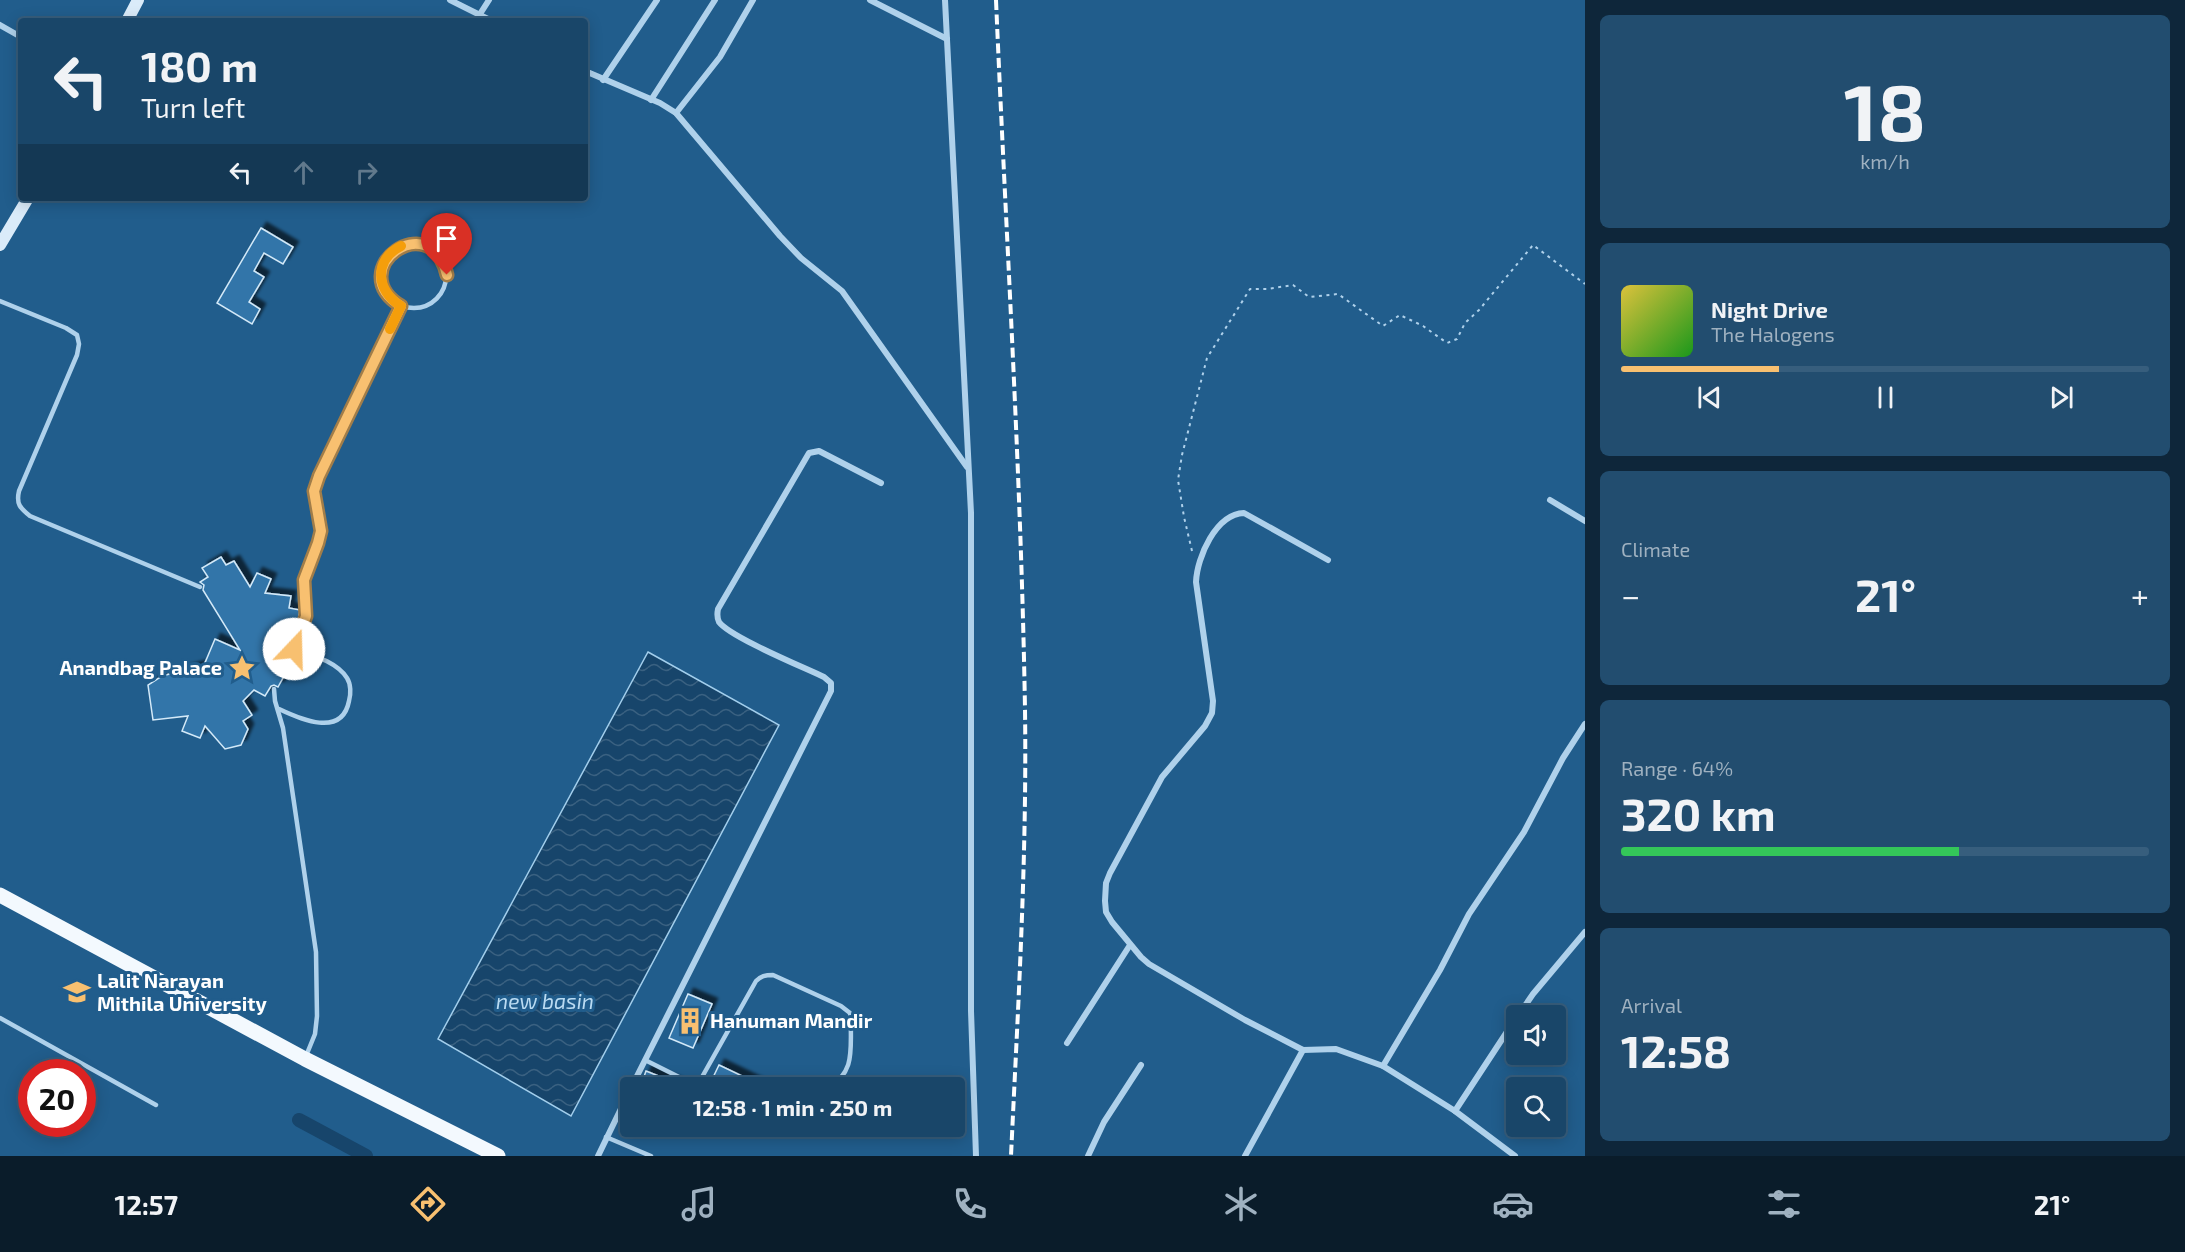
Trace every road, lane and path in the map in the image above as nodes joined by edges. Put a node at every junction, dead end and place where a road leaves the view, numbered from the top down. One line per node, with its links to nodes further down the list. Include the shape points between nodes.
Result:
1 (138, 0): 10 (main road)
2 (450, 0): 9 (street)
3 (489, 0): 9 (street)
4 (657, 0): 16 (street)
5 (715, 0): 17 (street)
6 (753, 0): 18 (street, via 720,57)
7 (870, 0): 14 (street)
8 (945, 0): 14 (street)
9 (480, 14): 11 (street)
10 (129, 18)
11 (487, 18)
12 (0, 25): 13 (street)
13 (18, 35)
14 (947, 39): 24 (street)
15 (588, 72): 16 (street)
16 (603, 80): 17 (street)
17 (651, 100): 18 (street)
18 (676, 113): 24 (street, via 780,236 842,291)
19 (26, 201): 20 (main road)
20 (0, 245)
21 (1585, 284): 29 (path, via 1533,245 1465,323 1457,339 1448,343 1400,315 1383,326 1338,294 1309,297 1293,285 1250,289 1207,358 1182,455 1180,500)
22 (0, 301): 30 (lane, via 66,328 77,335 79,344 19,491 20,508 30,516)
23 (401, 306): 23 (lane, via 392,301 381,282 384,262 399,247 420,244 439,255 447,275 445,286 440,296 423,308); 31 (lane, via 314,491 321,531 304,580 306,616)
24 (968, 468): 59 (street, via 971,1011)
25 (882, 483): 45 (street, via 819,451 808,453 718,609 719,622 734,634 824,677 831,683 831,691)
26 (1550, 500): 27 (street)
27 (1585, 521)
28 (1328, 561): 29 (street, via 1258,519 1236,513 1207,543)
29 (1197, 568): 38 (street, via 1214,701 1212,713 1162,777 1106,883 1106,912)
30 (200, 588)
31 (294, 649): 32 (lane); 34 (lane, via 326,662 348,679 349,704 344,714 322,724)
32 (282, 672)
33 (274, 689): 34 (lane)
34 (279, 709): 44 (lane, via 316,952 315,1034)
35 (1585, 724): 47 (street, via 1524,832 1468,914)
36 (0, 896): 44 (main road)
37 (1585, 932): 39 (street)
38 (1131, 945): 42 (street); 43 (street, via 1160,971)
39 (1525, 1005)
40 (0, 1018): 52 (lane)
41 (1506, 1034): 54 (street)
42 (1067, 1043)
43 (1303, 1050): 47 (street, via 1336,1049); 61 (street)
44 (305, 1059): 56 (main road)
45 (645, 1060): 48 (street); 49 (lane)
46 (1141, 1065): 60 (street, via 1104,1122)
47 (1383, 1066): 54 (street)
48 (637, 1077)
49 (679, 1077)
50 (704, 1077): 51 (lane, via 756,981 761,976 773,975 850,1013 849,1066)
51 (842, 1077)
52 (156, 1105)
53 (620, 1110): 55 (street)
54 (1455, 1111): 62 (street)
55 (606, 1137): 57 (street); 58 (lane)
56 (498, 1156)
57 (598, 1156)
58 (651, 1156)
59 (976, 1156)
60 (1088, 1156)
61 (1245, 1156)
62 (1515, 1156)

